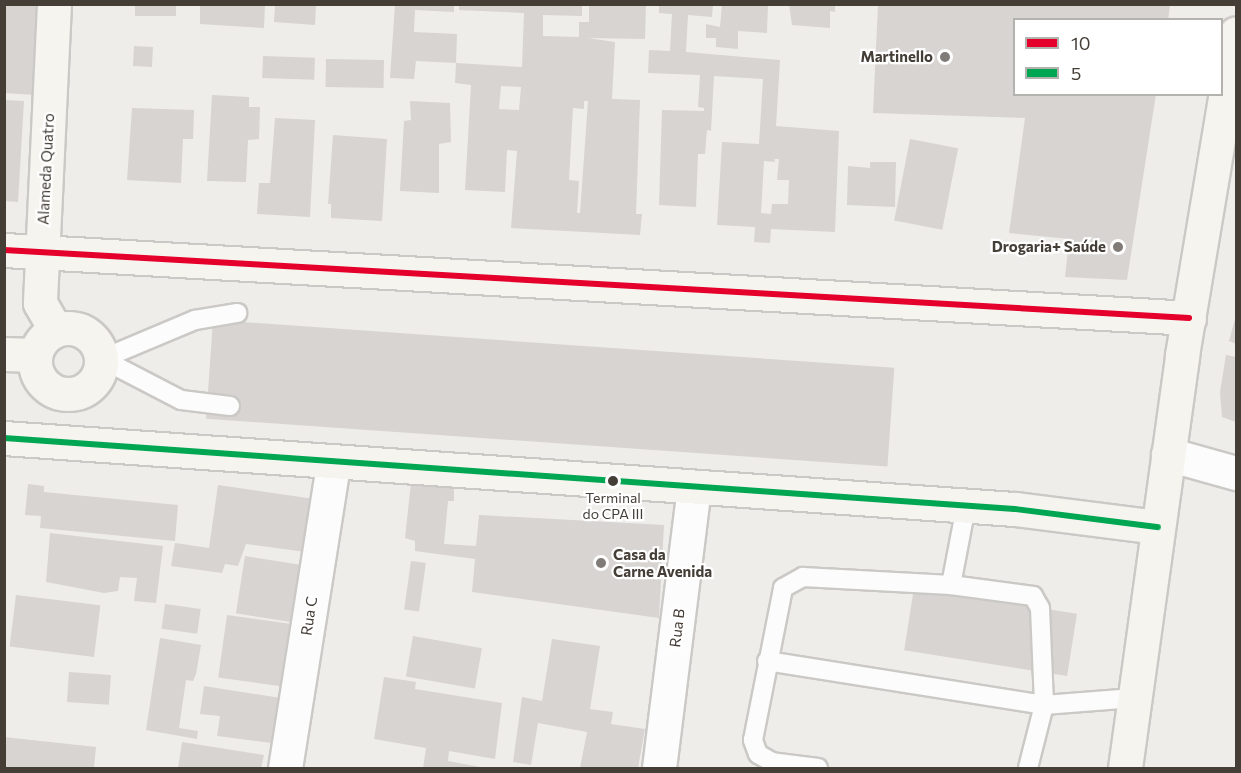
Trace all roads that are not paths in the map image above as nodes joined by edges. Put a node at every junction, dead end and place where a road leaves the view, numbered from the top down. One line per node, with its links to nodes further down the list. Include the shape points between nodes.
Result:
1 (54, 4): 4 (main road, Alameda Quatro)
2 (1236, 33): 6 (main road)
3 (4, 250): 4 (main road)
4 (41, 252): 6 (main road); 7 (main road, Alameda Quatro, via 40,303)
5 (237, 313): 9 (lane, via 195,320)
6 (1189, 318): 14 (main road)
7 (55, 329): 8 (main road); 9 (main road, via 76,328 86,332 99,348)
8 (20, 354): 10 (main road, via 38,377)
9 (102, 359): 10 (main road, via 101,370 88,388 78,393); 11 (lane, via 181,400)
10 (60, 393): 13 (main road)
11 (230, 406)
12 (4, 438): 13 (main road)
13 (55, 443): 15 (main road)
14 (1168, 454): 16 (street); 19 (main road)
15 (333, 464): 17 (main road); 24 (street, Rua C)
16 (1236, 473)
17 (694, 487): 18 (main road); 25 (street, Rua B)
18 (966, 506): 19 (main road); 20 (lane)
19 (1158, 527): 22 (main road)
20 (951, 585): 21 (lane, via 803,577 792,581 783,588); 23 (lane, via 1033,596 1038,602)
21 (767, 661): 23 (lane); 26 (lane, via 753,740 758,754 772,762)
22 (1134, 698): 23 (lane); 28 (main road)
23 (1044, 705): 27 (lane)
24 (285, 768)
25 (659, 768)
26 (818, 768)
27 (1028, 768)
28 (1125, 768)

